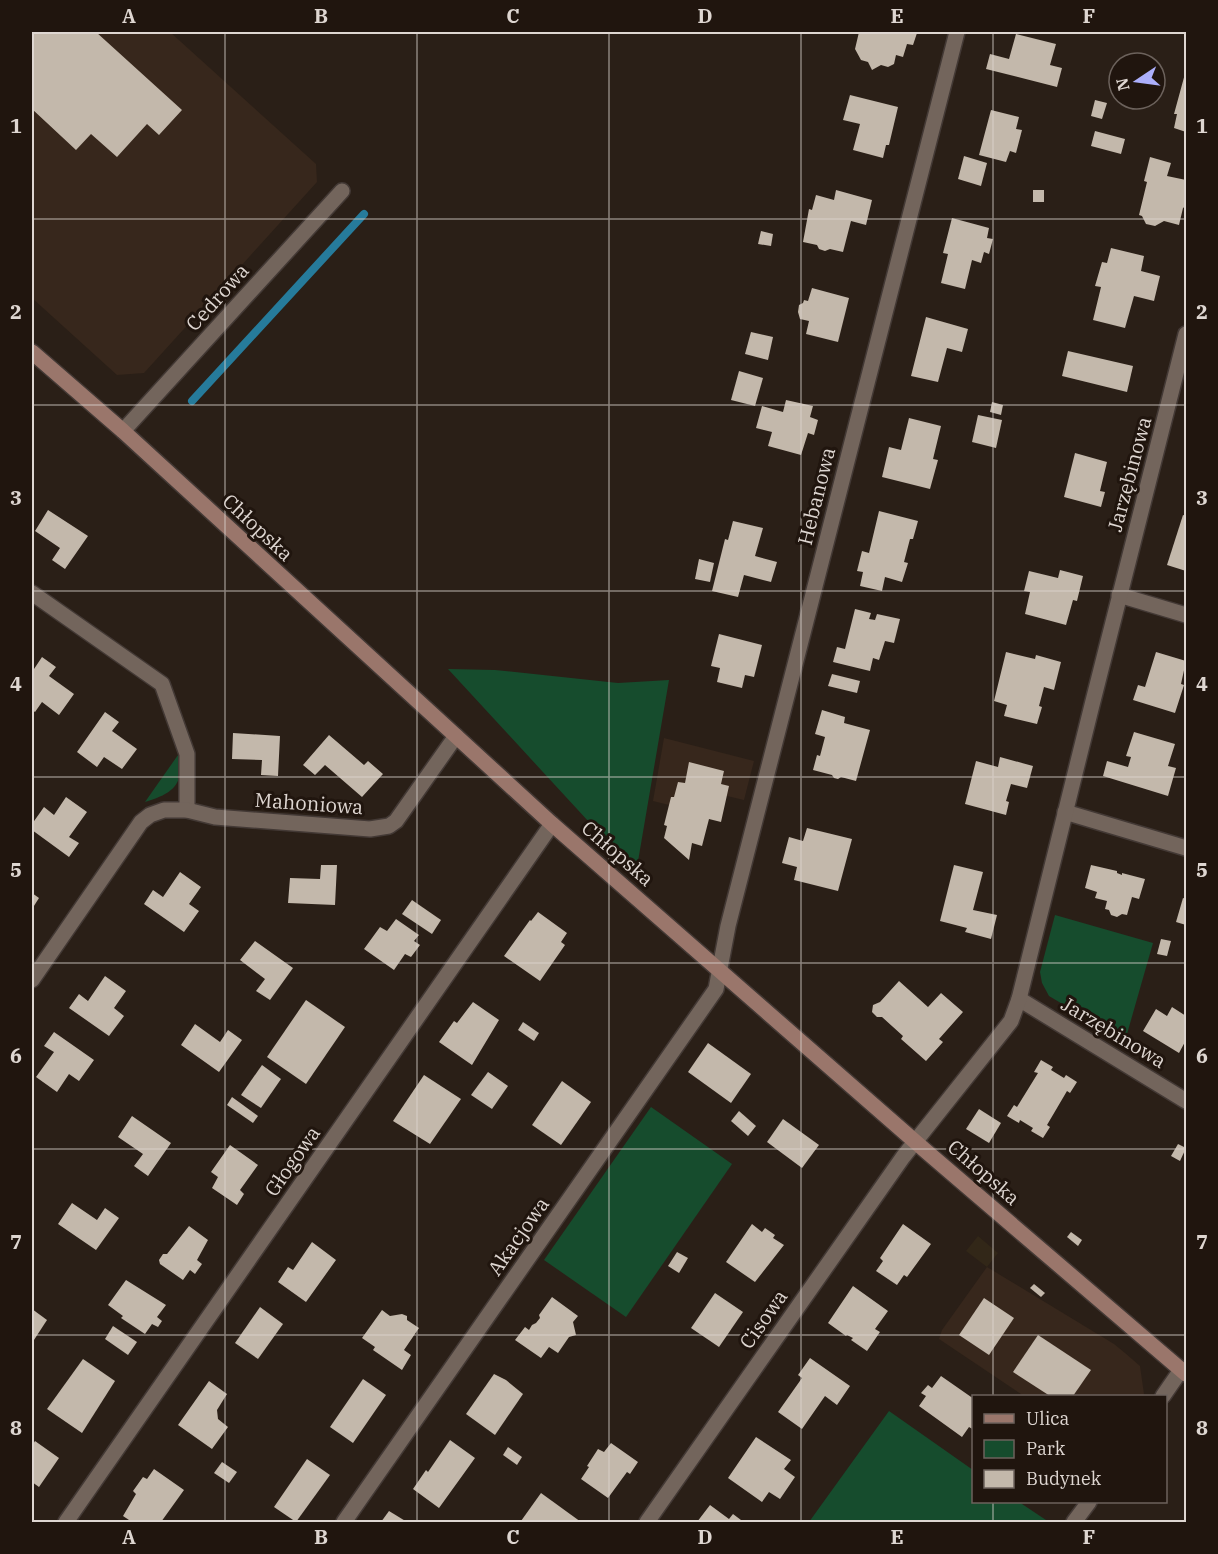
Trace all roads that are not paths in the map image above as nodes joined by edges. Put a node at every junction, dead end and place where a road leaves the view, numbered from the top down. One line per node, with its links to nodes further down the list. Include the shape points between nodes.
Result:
1 (957, 32): 15 (street, Hebanowa, via 728,926)
2 (342, 191): 6 (street, Cedrowa)
3 (1186, 334): 5 (street, Jarzębinowa)
4 (32, 352): 6 (street, Chłopska)
5 (1183, 364): 8 (street, Jarzębinowa)
6 (123, 431): 10 (street, Chłopska)
7 (32, 593): 11 (street, via 162,684 187,754)
8 (1119, 595): 9 (street); 12 (street, Jarzębinowa)
9 (1186, 615)
10 (456, 736): 11 (street, Mahoniowa, via 389,826 370,829 215,817); 13 (street, Chłopska)
11 (187, 810): 16 (street, Mahoniowa, via 165,810 150,814 141,822)
12 (1065, 812): 14 (street); 17 (street, Jarzębinowa)
13 (552, 824): 15 (street, Chłopska); 23 (street, Głogowa)
14 (1186, 848)
15 (721, 971): 19 (street, Chłopska); 24 (street, Akacjowa, via 716,989)
16 (32, 980)
17 (1019, 999): 18 (street, Jarzębinowa); 19 (street, Jarzębinowa, via 1011,1021)
18 (1186, 1101)
19 (915, 1141): 20 (street, Chłopska); 25 (street, Cisowa)
20 (1184, 1372): 21 (street)
21 (1164, 1395)
22 (1088, 1503): 26 (street)
23 (66, 1522)
24 (344, 1522)
25 (647, 1522)
26 (1074, 1522)

